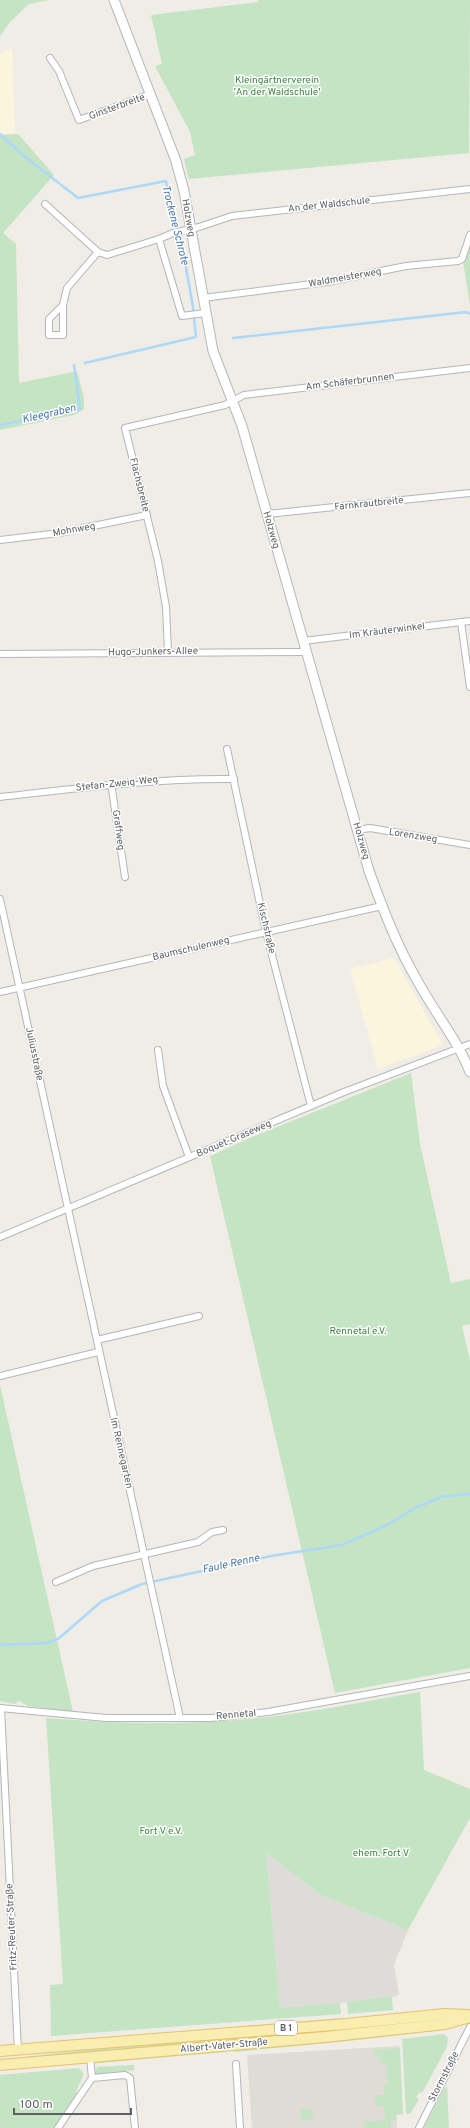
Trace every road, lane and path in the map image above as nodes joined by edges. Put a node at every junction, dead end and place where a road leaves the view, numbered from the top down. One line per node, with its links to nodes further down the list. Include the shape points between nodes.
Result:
1 (114, 0): 3 (street, Holzweg)
2 (50, 58): 3 (street, Ginsterbreite, via 59,71 79,120)
3 (152, 94): 6 (street, Holzweg, via 178,167)
4 (470, 190): 6 (street, An der Waldschule, via 232,216)
5 (45, 204): 9 (street)
6 (186, 230): 8 (street, An der Waldschule); 10 (street, Holzweg)
7 (470, 235): 10 (street, Waldmeisterweg, via 462,259 458,261 406,266 327,282)
8 (159, 239): 9 (street, An der Waldschule, via 107,255); 12 (street, via 182,316)
9 (98, 252): 11 (street, via 67,288)
10 (203, 298): 12 (street, Holzweg)
11 (63, 304): 11 (street, via 49,319 49,335 63,335)
12 (201, 314): 14 (street, Holzweg)
13 (470, 368): 14 (street, Am Schäferbrunnen, via 244,395)
14 (233, 402): 16 (street, Holzweg); 17 (street, Flachsbreite, via 125,428)
15 (470, 493): 16 (street, Farnkrautbreite)
16 (267, 514): 21 (street, Holzweg)
17 (147, 515): 18 (street, Mohnweg, via 59,533); 22 (street, Flachsbreite, via 166,607)
18 (0, 540)
19 (470, 621): 20 (street, Im Kräuterwinkel)
20 (461, 622): 21 (street, Im Kräuterwinkel); 25 (street)
21 (303, 641): 23 (street, Holzweg)
22 (168, 652): 23 (street, Hugo-Junkers-Allee); 24 (street, Hugo-Junkers-Allee)
23 (306, 652): 30 (street, Holzweg)
24 (0, 654)
25 (470, 687)
26 (228, 749): 27 (street, Kischstraße)
27 (234, 779): 28 (street, Stefan-Zweig-Weg, via 178,778); 35 (street, Kischstraße)
28 (111, 784): 29 (street, Stefan-Zweig-Weg); 32 (street, Graffweg)
29 (0, 797)
30 (357, 830): 31 (street, Lorenzweg, via 370,828); 34 (street, Holzweg)
31 (470, 845)
32 (125, 877)
33 (0, 899): 36 (street, Juliusstraße)
34 (382, 906): 35 (street, Baumschulenweg); 39 (street, Holzweg, via 411,971)
35 (266, 932): 36 (street, Baumschulenweg); 42 (street, Kischstraße)
36 (20, 987): 37 (street, Baumschulenweg); 44 (street, Juliusstraße)
37 (0, 992)
38 (470, 1044): 39 (street, Boquet-Graseweg)
39 (459, 1048): 41 (street, Holzweg); 42 (street, Boquet-Graseweg)
40 (158, 1050): 43 (street, via 163,1086)
41 (470, 1072)
42 (311, 1106): 43 (street, Boquet-Graseweg)
43 (189, 1157): 44 (street, Boquet-Graseweg)
44 (68, 1209): 45 (street, Boquet-Graseweg); 47 (street, Im Rennegarten)
45 (0, 1238)
46 (199, 1316): 47 (street)
47 (97, 1340): 48 (street, Im Rennegarten)
48 (98, 1352): 49 (street); 51 (street, Im Rennegarten)
49 (0, 1376)
50 (223, 1530): 51 (street, via 212,1532 198,1542)
51 (144, 1555): 52 (street, via 93,1566); 55 (street, Im Rennegarten)
52 (56, 1582)
53 (470, 1676): 55 (street, Rennetal, via 264,1712)
54 (0, 1708): 55 (street, Rennetal, via 106,1718); 58 (street, Fritz-Reuter-Straße)
55 (180, 1718)
56 (470, 2016): 58 (main road, Albert-Vater-Straße / B 1, via 445,2014); 60 (main road, Albert-Vater-Straße / B 1, via 445,2024 340,2036)
57 (470, 2027): 67 (street, Stormstraße)
58 (18, 2050): 59 (main road, Albert-Vater-Straße / B 1)
59 (0, 2051)
60 (90, 2057): 62 (main road, Albert-Vater-Straße / B 1); 63 (street)
61 (236, 2064): 66 (street)
62 (0, 2065)
63 (92, 2078): 64 (street); 65 (street, via 125,2075 130,2077)
64 (58, 2128)
65 (135, 2128)
66 (240, 2128)
67 (418, 2128)

